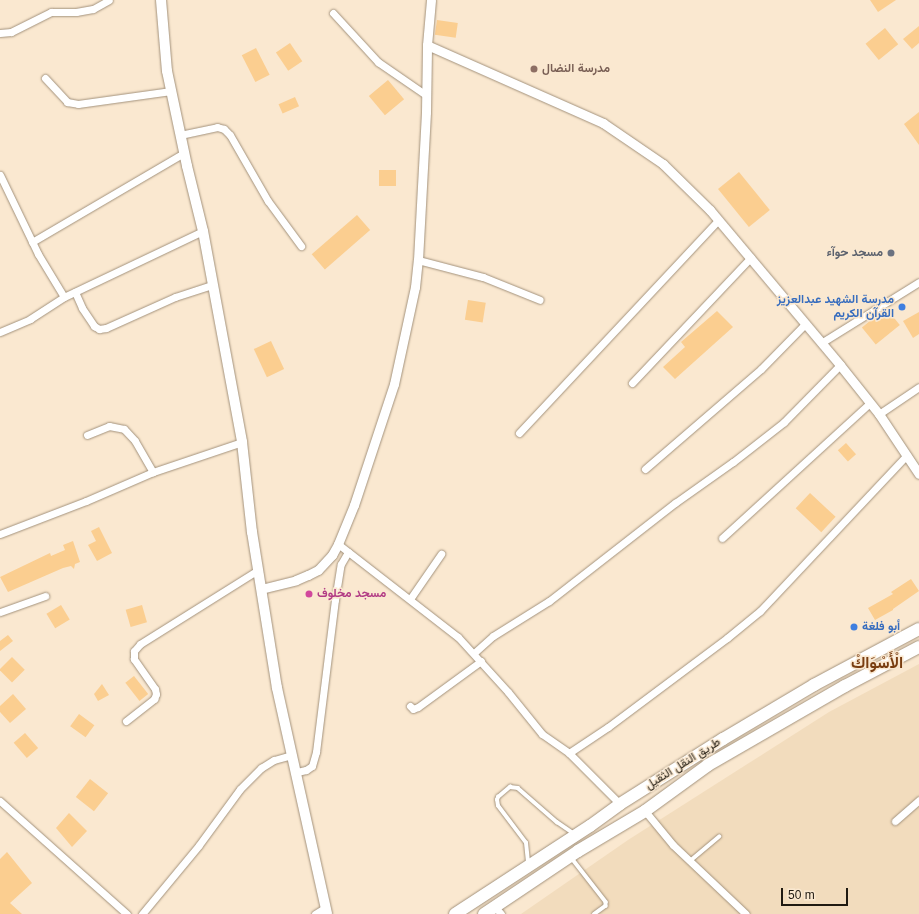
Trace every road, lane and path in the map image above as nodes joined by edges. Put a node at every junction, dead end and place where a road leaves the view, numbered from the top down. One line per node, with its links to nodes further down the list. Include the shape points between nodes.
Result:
1 (109, 0): 5 (street, via 93,9 51,12 11,32)
2 (161, 0): 8 (main road)
3 (431, 0): 6 (street)
4 (333, 13): 9 (street, via 378,62)
5 (0, 33)
6 (427, 45): 9 (street); 13 (street, via 573,108 619,133 663,164 690,188)
7 (45, 78): 8 (street, via 67,102 78,104)
8 (171, 91): 10 (main road)
9 (426, 95): 18 (street)
10 (180, 134): 11 (main road); 16 (street, via 217,127 224,129 268,201)
11 (184, 153): 14 (main road); 15 (street)
12 (0, 175): 15 (street)
13 (718, 220): 17 (street); 32 (street)
14 (203, 231): 20 (main road); 21 (street)
15 (32, 242): 22 (street)
16 (301, 246)
17 (751, 257): 24 (street); 28 (street)
18 (418, 260): 23 (street, via 483,277); 41 (street, via 415,287 394,384 354,505)
19 (919, 282): 26 (street)
20 (213, 285): 21 (street, via 175,297 99,329 82,308); 34 (main road)
21 (75, 292): 22 (street)
22 (64, 297): 25 (street, via 30,319)
23 (540, 300)
24 (805, 324): 26 (street); 36 (street, via 761,369)
25 (0, 332)
26 (822, 343): 27 (street)
27 (840, 364): 30 (street); 51 (street, via 784,422 549,601 493,636)
28 (632, 383)
29 (919, 387): 31 (street)
30 (870, 403): 31 (street); 40 (street)
31 (879, 414): 35 (street)
32 (519, 433)
33 (87, 435): 37 (street, via 109,426 124,429 135,441)
34 (242, 442): 37 (street); 44 (main road)
35 (907, 455): 38 (street); 55 (street, via 760,611 728,638)
36 (645, 469)
37 (153, 472): 39 (street)
38 (919, 474)
39 (0, 534)
40 (722, 538)
41 (338, 544): 42 (street); 45 (street, via 318,570 296,580)
42 (348, 552): 47 (street); 57 (street, via 341,564 337,586 316,752 312,766)
43 (441, 554): 47 (street)
44 (258, 570): 45 (main road); 54 (street, via 140,644 134,651 134,659 156,694 154,699)
45 (261, 589): 56 (main road, via 277,688)
46 (45, 596): 48 (street)
47 (410, 599): 51 (street)
48 (0, 612)
49 (919, 629): 60 (highway, طريق النقل الثقيل, via 814,685)
50 (919, 647): 61 (highway, طريق النقل الثقيل, via 844,686 708,765)
51 (474, 653): 52 (street)
52 (480, 661): 53 (street, via 418,707 413,709); 55 (street, via 542,734)
53 (410, 706)
54 (126, 721)
55 (569, 753): 60 (street)
56 (292, 755): 57 (main road); 71 (street, via 274,760 261,768 240,789 199,845)
57 (296, 772): 68 (main road)
58 (919, 800): 62 (street)
59 (0, 801): 70 (street)
60 (620, 804): 63 (highway, طريق النقل الثقيل)
61 (645, 811): 65 (highway, طريق النقل الثقيل); 66 (street)
62 (895, 821)
63 (576, 834): 67 (highway, طريق النقل الثقيل); 67 (lane, via 557,822 518,788 510,787 498,797 498,806 526,843)
64 (720, 837): 66 (lane)
65 (570, 856): 69 (highway, طريق النقل الثقيل); 75 (lane, via 606,902 606,906)
66 (690, 861): 76 (street)
67 (528, 866): 73 (highway, طريق النقل الثقيل)
68 (326, 911): 72 (street)
69 (498, 911): 74 (highway, طريق النقل الثقيل)
70 (127, 914)
71 (142, 914)
72 (315, 914)
73 (455, 914)
74 (484, 914)
75 (595, 914)
76 (746, 914)

